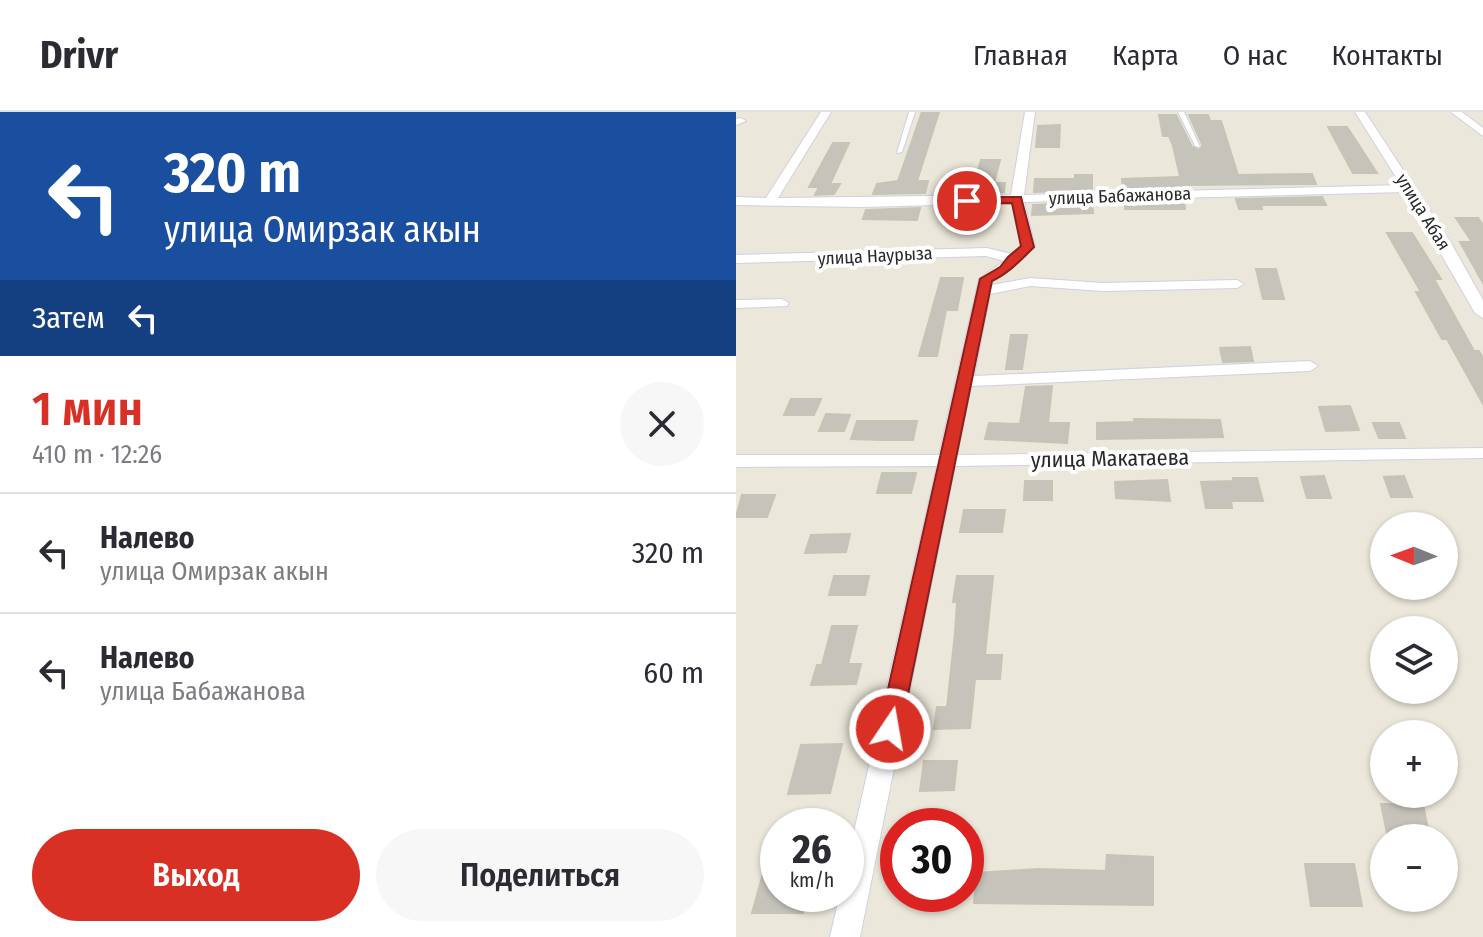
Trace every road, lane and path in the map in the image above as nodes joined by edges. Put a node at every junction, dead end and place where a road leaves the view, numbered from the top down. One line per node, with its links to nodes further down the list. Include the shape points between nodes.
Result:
1 (826, 112): 13 (street)
2 (912, 112): 9 (lane)
3 (1030, 112): 11 (street)
4 (1181, 112): 8 (lane)
5 (1360, 112): 10 (street, улица Абая)
6 (1456, 112): 7 (street)
7 (1483, 133)
8 (1198, 146)
9 (899, 152)
10 (1409, 188): 11 (street, улица Бабажанова); 20 (street, улица Абая)
11 (1017, 199): 13 (street, улица Бабажанова); 15 (street, via 1028,247)
12 (736, 201): 13 (street, улица Бабажанова)
13 (769, 202)
14 (736, 259): 15 (street, улица Наурыза, via 987,252)
15 (1012, 259): 17 (street, via 1005,270 986,279)
16 (1237, 284): 17 (street, via 1103,287 1030,282)
17 (984, 291): 22 (street)
18 (782, 303): 19 (street)
19 (736, 304)
20 (1483, 313)
21 (1310, 366): 22 (street)
22 (965, 381): 25 (street)
23 (1483, 453): 25 (street, улица Макатаева)
24 (736, 461): 25 (street, улица Макатаева)
25 (948, 461): 26 (street)
26 (845, 937)

